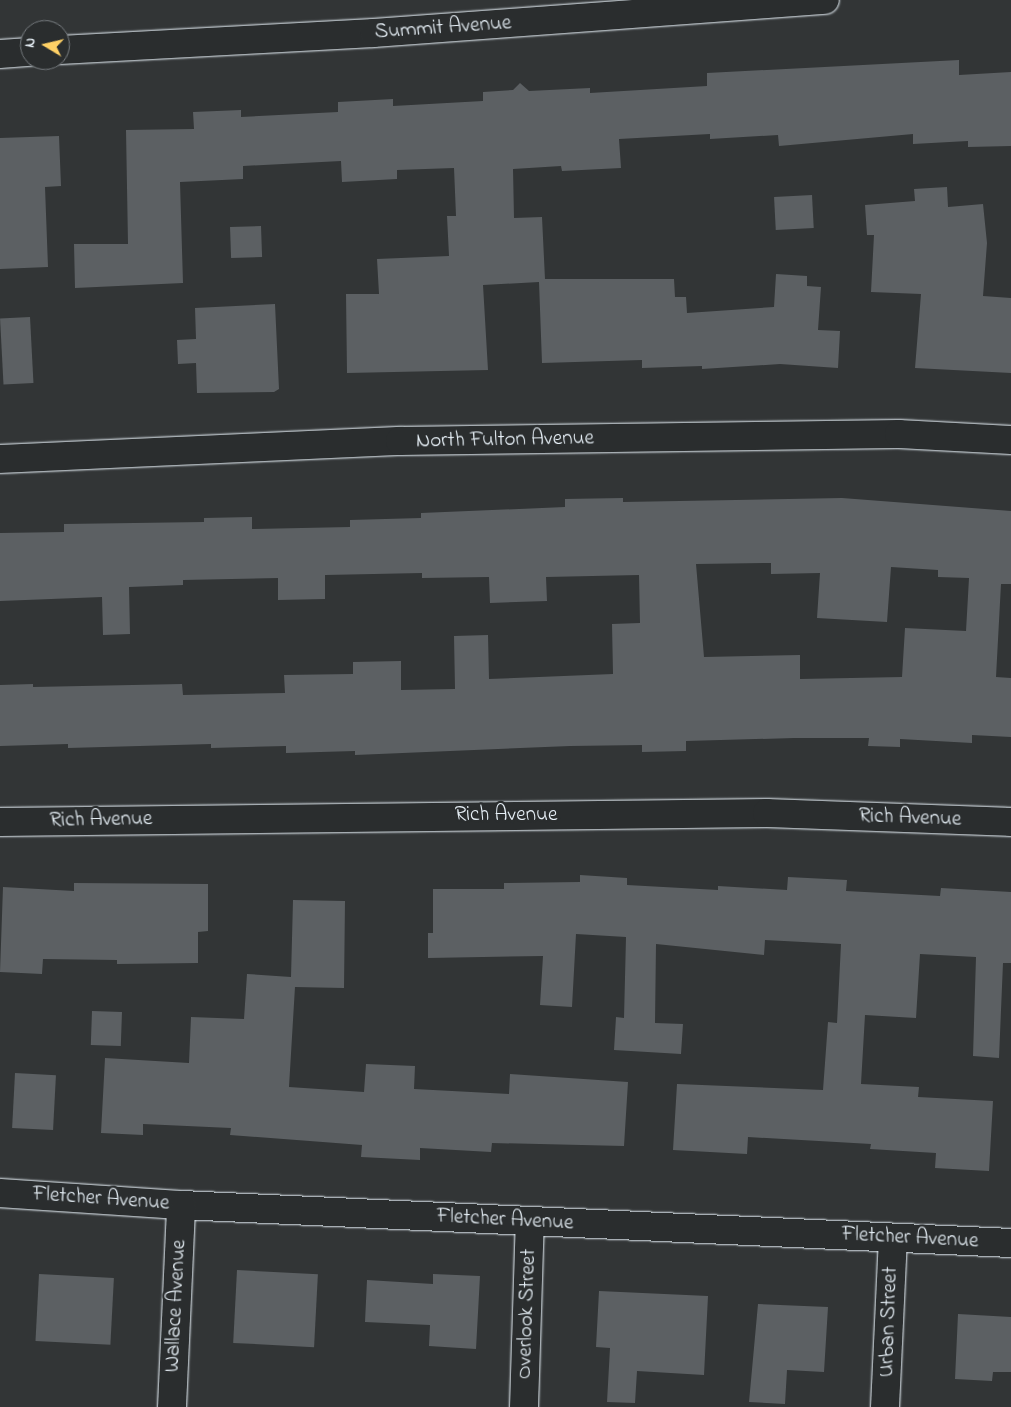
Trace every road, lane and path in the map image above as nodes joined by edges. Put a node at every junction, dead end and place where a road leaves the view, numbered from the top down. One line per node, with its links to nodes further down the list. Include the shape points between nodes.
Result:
1 (825, 0): 2 (street, Summit Avenue, via 383,32)
2 (70, 49)
3 (20, 53): 4 (street)
4 (0, 54)
5 (1011, 440): 6 (street, North Fulton Avenue, via 899,434 410,441)
6 (0, 460)
7 (0, 822): 8 (street, Rich Avenue, via 767,812)
8 (1011, 822)
9 (0, 1193): 10 (street, Fletcher Avenue)
10 (181, 1205): 11 (street, Fletcher Avenue); 14 (street, Wallace Avenue)
11 (530, 1222): 12 (street, Fletcher Avenue); 15 (street, Overlook Street)
12 (892, 1238): 13 (street, Fletcher Avenue); 16 (street, Urban Street)
13 (1011, 1243)
14 (172, 1407)
15 (524, 1407)
16 (886, 1407)

